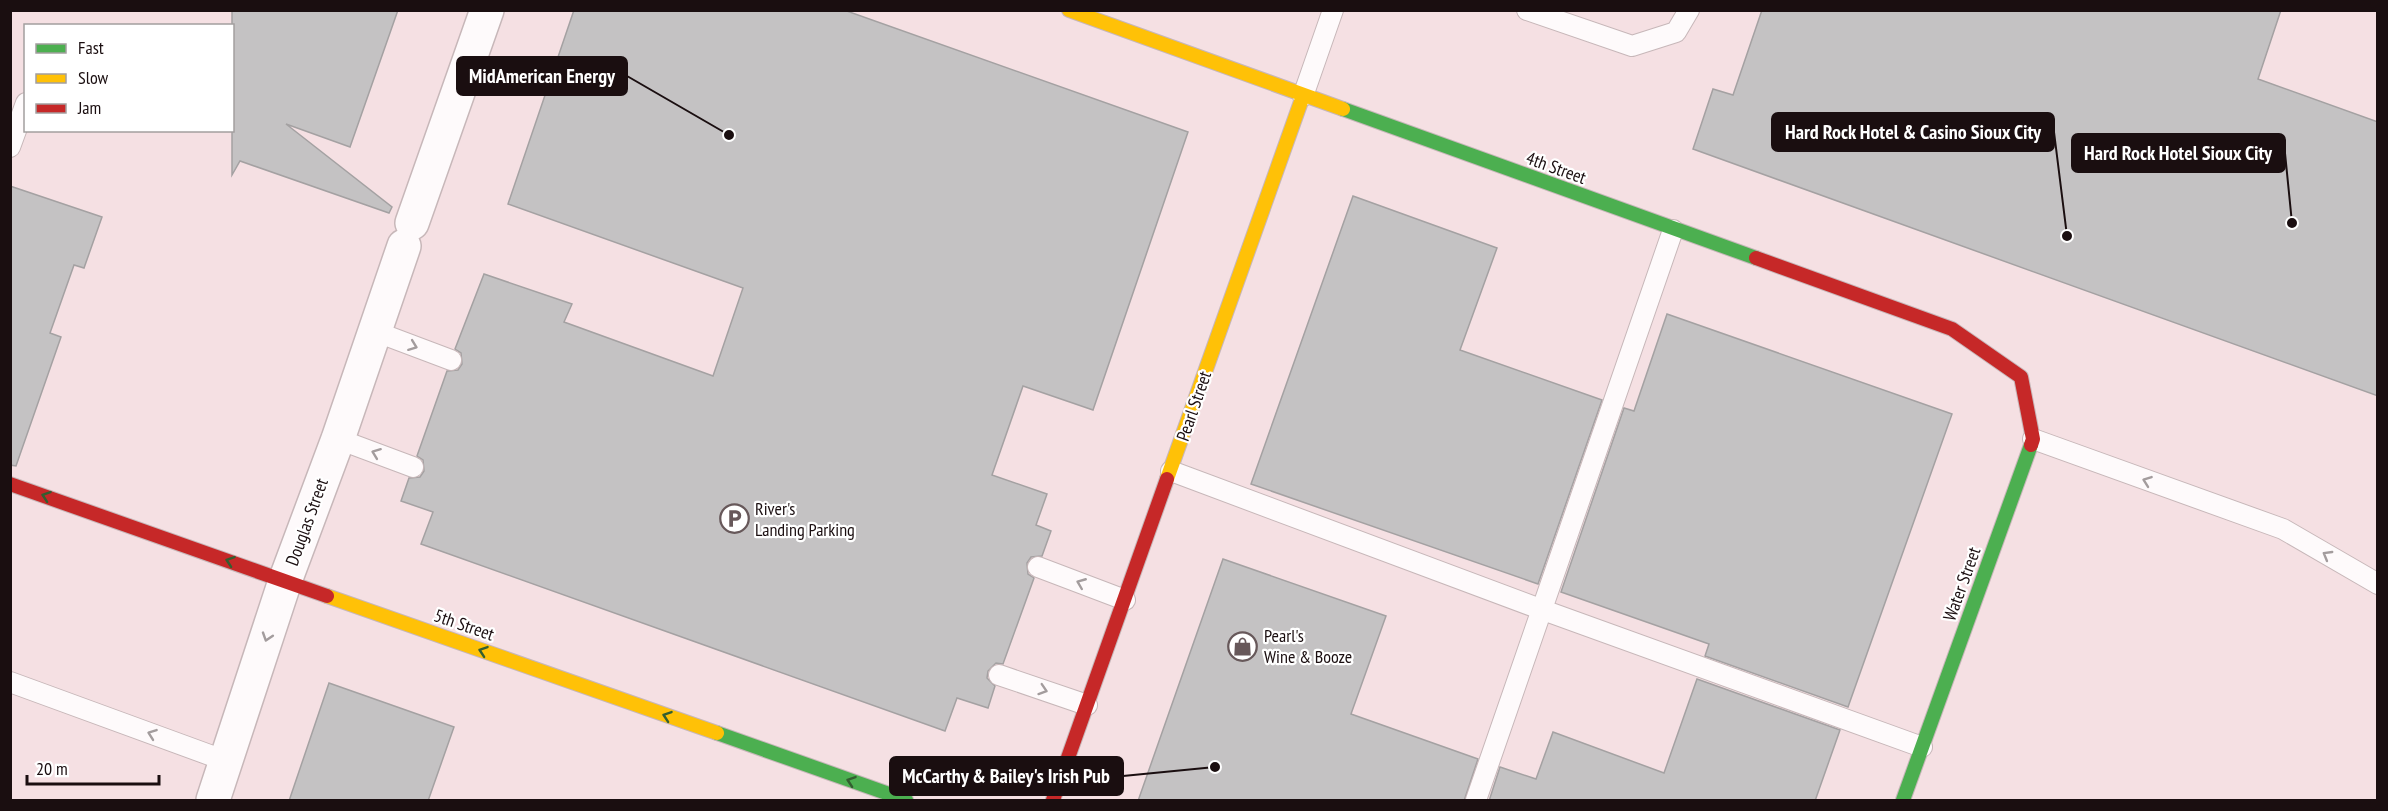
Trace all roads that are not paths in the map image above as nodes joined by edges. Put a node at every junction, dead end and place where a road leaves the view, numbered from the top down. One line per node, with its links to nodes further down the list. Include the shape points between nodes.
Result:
1 (487, 10): 10 (street, Douglas Street)
2 (1069, 10): 6 (main road, 4th Street)
3 (1333, 10): 6 (lane, Pearl Street)
4 (1527, 10): 5 (lane, via 1632,46 1676,32)
5 (1689, 10)
6 (1303, 96): 9 (main road, 4th Street); 15 (main road, Pearl Street)
7 (24, 108): 8 (lane)
8 (10, 147)
9 (1673, 230): 13 (main road, 4th Street, via 1953,329 2021,377); 21 (lane)
10 (374, 331): 11 (lane, one-way to 11); 12 (street, Douglas Street)
11 (451, 360)
12 (338, 439): 14 (lane, one-way to 12); 18 (street, Douglas Street)
13 (2033, 439): 19 (lane, one-way to 13, via 2283,529); 25 (main road, Water Street)
14 (413, 467)
15 (1171, 471): 20 (main road, Pearl Street); 21 (lane)
16 (10, 484): 18 (main road, 5th Street, one-way to 16)
17 (1038, 567): 20 (lane, one-way to 17)
18 (285, 581): 26 (street, Douglas Street, one-way to 26); 28 (main road, 5th Street, one-way to 18)
19 (2378, 584)
20 (1125, 600): 24 (main road, Pearl Street)
21 (1543, 610): 25 (lane); 30 (lane)
22 (999, 675): 24 (lane, one-way to 24)
23 (10, 682): 26 (lane, one-way to 23)
24 (1087, 705): 29 (main road, Pearl Street)
25 (1922, 747): 31 (main road, Water Street)
26 (226, 761): 27 (street, Douglas Street)
27 (213, 801)
28 (906, 801)
29 (1053, 801)
30 (1476, 801)
31 (1902, 801)

